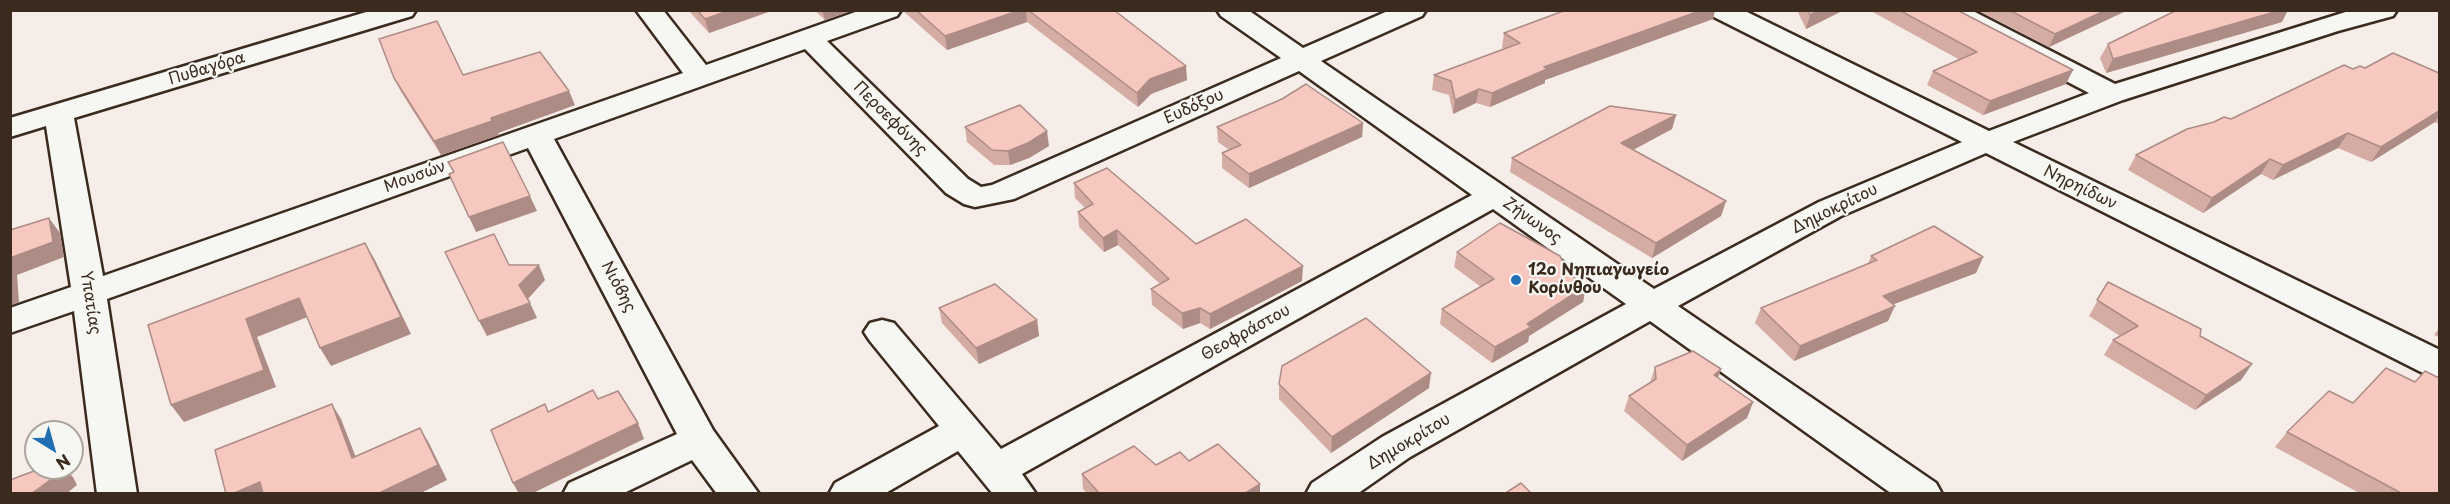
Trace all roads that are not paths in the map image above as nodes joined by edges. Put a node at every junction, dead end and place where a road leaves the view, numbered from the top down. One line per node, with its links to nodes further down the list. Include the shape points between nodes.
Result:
1 (403, 10): 15 (street, Πυθαγόρα)
2 (649, 10): 13 (street)
3 (888, 10): 11 (street, Μουσών)
4 (1230, 10): 12 (street, Ζήνωνος)
5 (1413, 10): 12 (street, Ευδόξου)
6 (1721, 10): 18 (street, Νηρηίδων)
7 (1950, 10): 14 (street)
8 (2296, 10): 10 (street)
9 (2384, 10): 10 (street, Δημοκρίτου)
10 (2329, 25): 14 (street, Δημοκρίτου)
11 (809, 38): 13 (street, Μουσών); 20 (street, Περσεφόνης, via 957,186)
12 (1300, 59): 19 (street, Ζήνωνος); 20 (street, Ευδόξου, via 1003,192)
13 (702, 78): 17 (street, Μουσών)
14 (2113, 94): 18 (street, Δημοκρίτου)
15 (59, 114): 16 (street, Πυθαγόρα); 21 (street, Υπατίας)
16 (10, 128)
17 (536, 134): 21 (street, Μουσών); 27 (street, Νιόβης)
18 (1987, 142): 22 (street, Δημοκρίτου, via 1830,209); 25 (street, Νηρηίδων)
19 (1495, 195): 22 (street, Ζήνωνος); 28 (street, Θεοφράστου)
20 (975, 197)
21 (89, 293): 23 (street, Μουσών); 29 (street, Υπατίας)
22 (1652, 305): 33 (street, Δημοκρίτου, via 1396,447); 34 (street, Ζήνωνος)
23 (10, 321)
24 (882, 332): 26 (street)
25 (2439, 366)
26 (964, 430): 28 (street); 32 (street)
27 (699, 440): 30 (street); 31 (street, Νιόβης)
28 (1006, 482)
29 (117, 494)
30 (583, 494)
31 (739, 494)
32 (849, 494)
33 (1326, 494)
34 (1922, 494)

